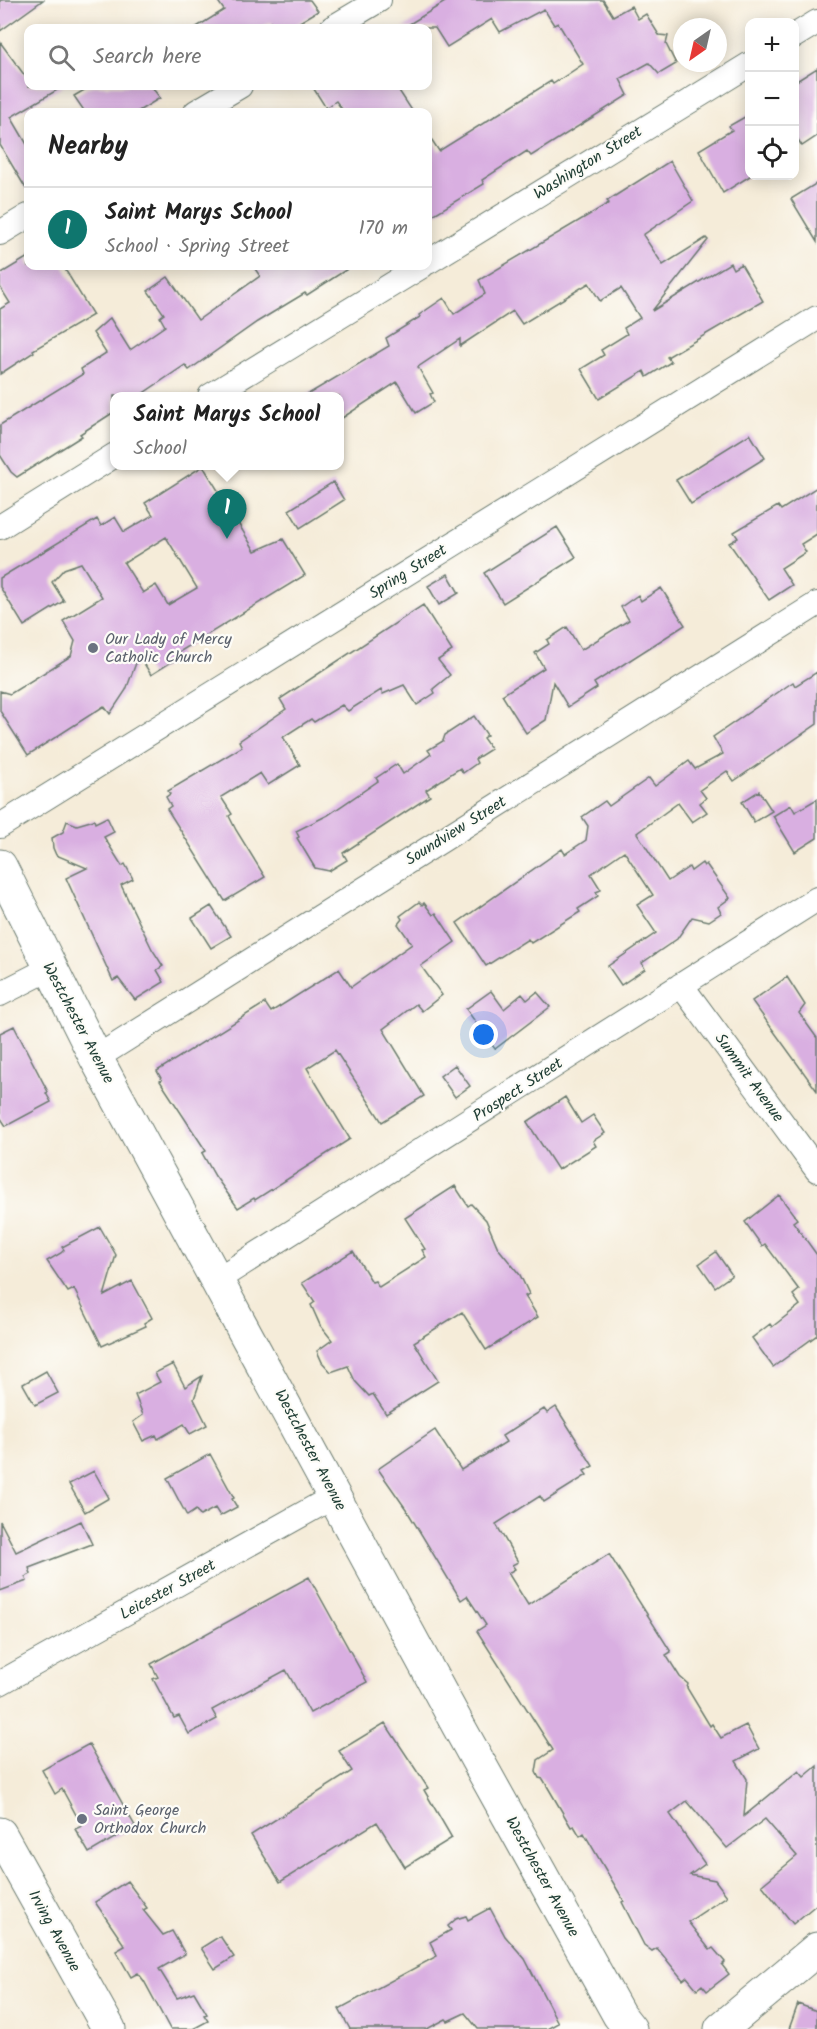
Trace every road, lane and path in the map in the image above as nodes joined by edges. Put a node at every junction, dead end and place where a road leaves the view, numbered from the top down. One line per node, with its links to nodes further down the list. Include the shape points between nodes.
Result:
1 (379, 0): 3 (street)
2 (817, 22): 4 (street)
3 (339, 24)
4 (799, 33)
5 (745, 67): 10 (street, Washington Street)
6 (233, 90): 7 (street)
7 (203, 108)
8 (24, 218): 9 (street)
9 (0, 233)
10 (432, 260)
11 (415, 270): 13 (street)
12 (817, 318): 17 (street, Spring Street)
13 (217, 392)
14 (110, 458): 15 (street)
15 (0, 527)
16 (817, 604): 23 (street, Soundview Street)
17 (0, 826)
18 (0, 866): 20 (main road, Westchester Avenue)
19 (817, 899): 21 (street, Prospect Street)
20 (49, 969): 22 (street); 23 (main road, Westchester Avenue)
21 (681, 985): 24 (street, Summit Avenue); 25 (street, Prospect Street)
22 (0, 994)
23 (96, 1058): 25 (main road, Westchester Avenue)
24 (817, 1170)
25 (218, 1279): 26 (main road, Westchester Avenue)
26 (335, 1496): 27 (street, Leicester Street); 31 (main road, Westchester Avenue, via 470,1748)
27 (0, 1683)
28 (0, 1834): 30 (main road, Irving Avenue)
29 (817, 1949): 32 (main road)
30 (109, 2029)
31 (630, 2029)
32 (721, 2029)

